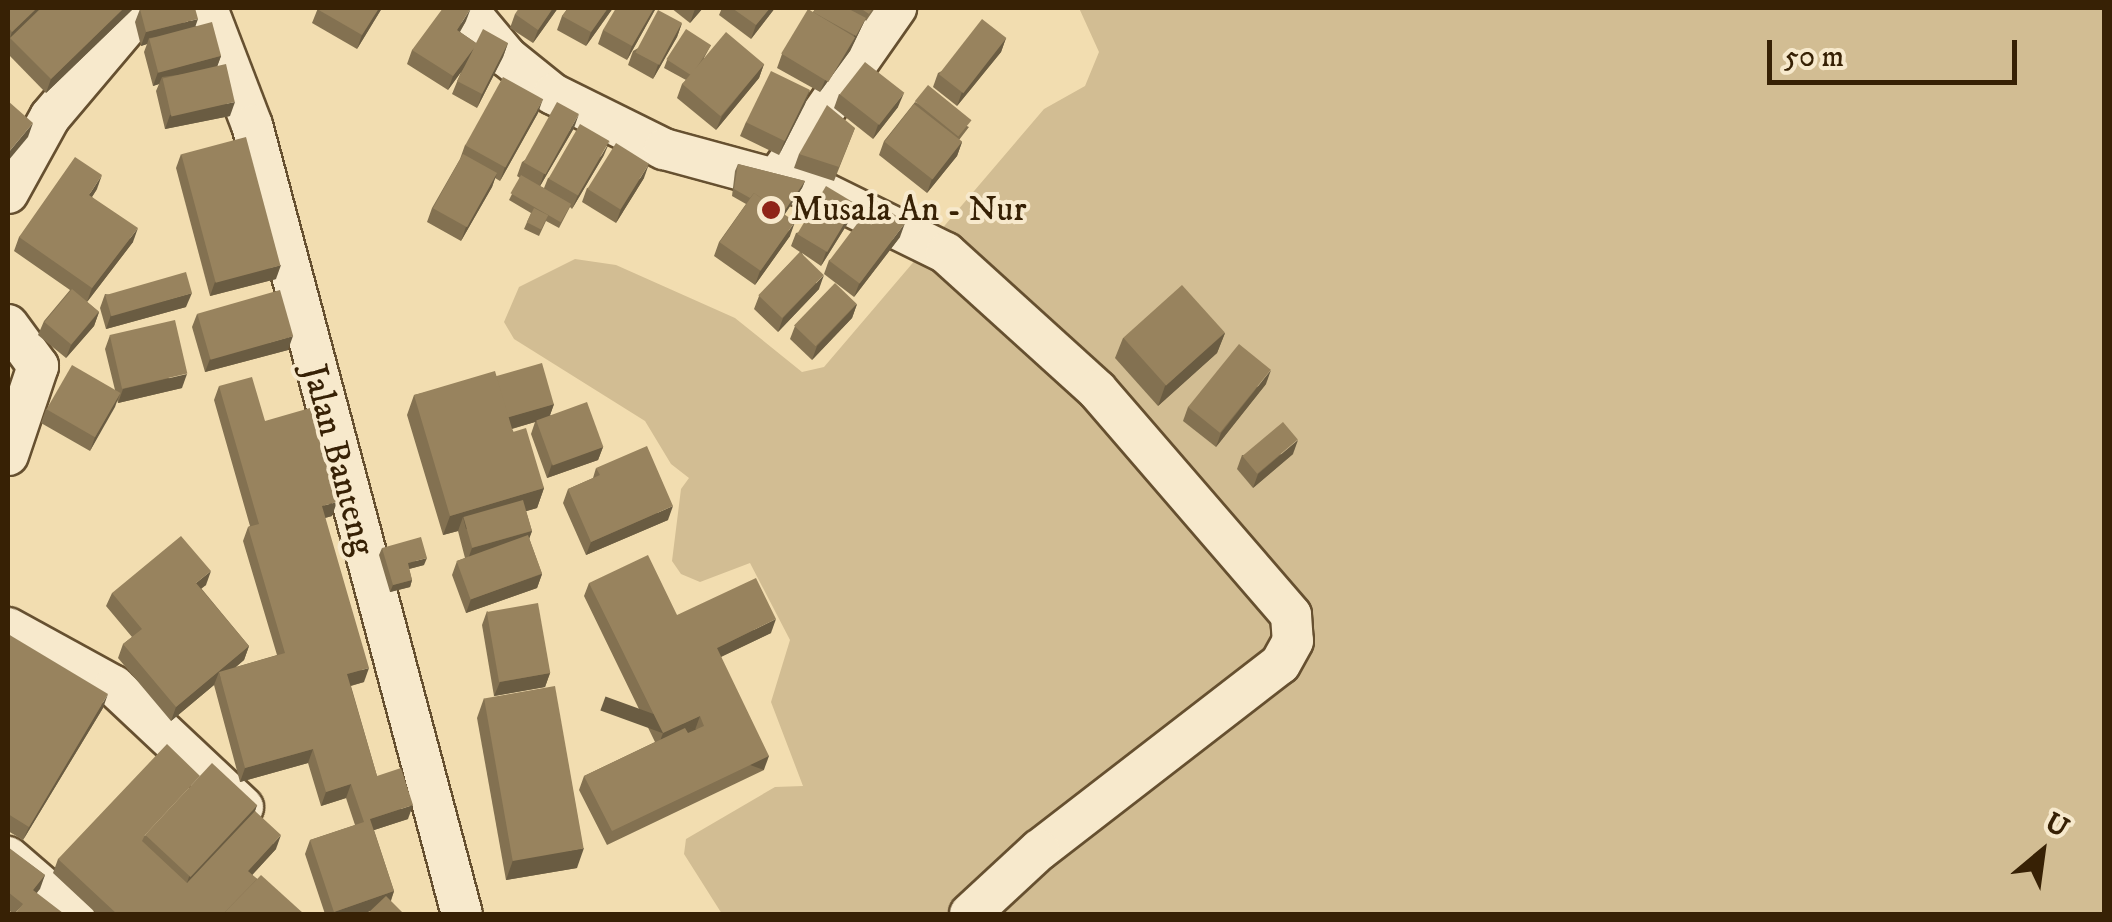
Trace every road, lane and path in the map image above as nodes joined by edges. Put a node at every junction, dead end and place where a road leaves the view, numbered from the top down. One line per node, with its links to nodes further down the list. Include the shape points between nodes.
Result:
1 (142, 8): 6 (street, via 50,117)
2 (207, 8): 13 (street, Jalan Banteng, via 252,125)
3 (466, 8): 5 (street, via 507,57 553,94 664,149)
4 (896, 8): 5 (street)
5 (776, 178): 14 (street, via 822,192 946,253 1097,390 1262,575 1295,626 1289,652 1257,684 1039,850)
6 (8, 193)
7 (8, 325): 8 (street, via 38,366)
8 (8, 455)
9 (8, 628): 10 (street, via 114,686)
10 (277, 842)
11 (8, 857): 12 (street)
12 (74, 914)
13 (462, 914)
14 (970, 914)

